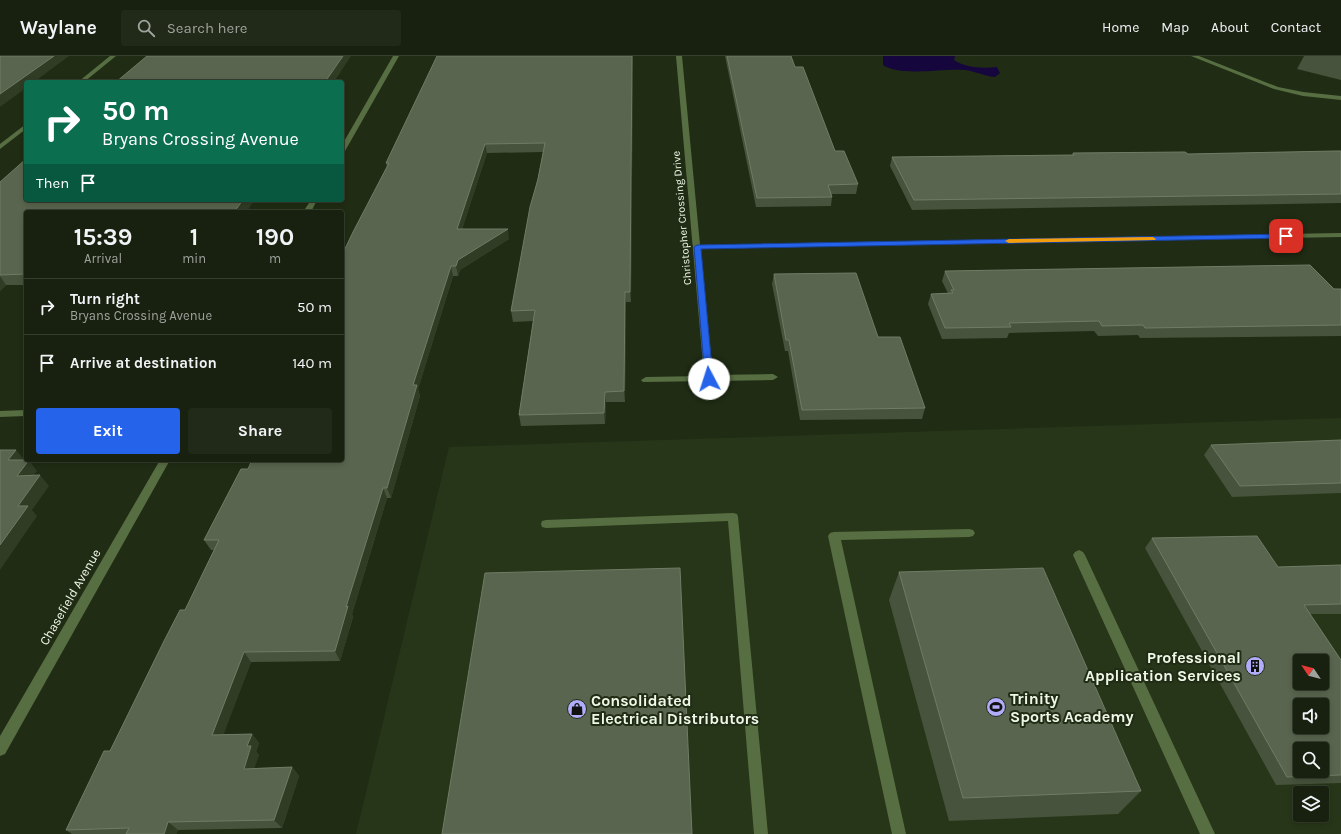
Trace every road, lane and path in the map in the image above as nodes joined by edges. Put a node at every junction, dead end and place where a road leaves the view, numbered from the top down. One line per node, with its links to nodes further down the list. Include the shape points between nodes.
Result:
1 (113, 56): 5 (street)
2 (396, 56): 9 (street)
3 (679, 56): 11 (street, Christopher Crossing Drive)
4 (1194, 56): 6 (street, via 1276,88)
5 (83, 80)
6 (1341, 98)
7 (24, 128): 8 (street)
8 (0, 147)
9 (344, 147)
10 (1341, 235): 11 (street)
11 (697, 247): 13 (street, Christopher Crossing Drive)
12 (774, 377): 13 (street)
13 (709, 379): 14 (street)
14 (646, 380)
15 (24, 413): 16 (street)
16 (0, 414)
17 (164, 462): 21 (street, Chasefield Avenue)
18 (546, 524): 22 (street, via 733,517)
19 (969, 532): 23 (street, via 834,536)
20 (1079, 555): 24 (street)
21 (0, 749)
22 (761, 834)
23 (899, 834)
24 (1208, 834)

